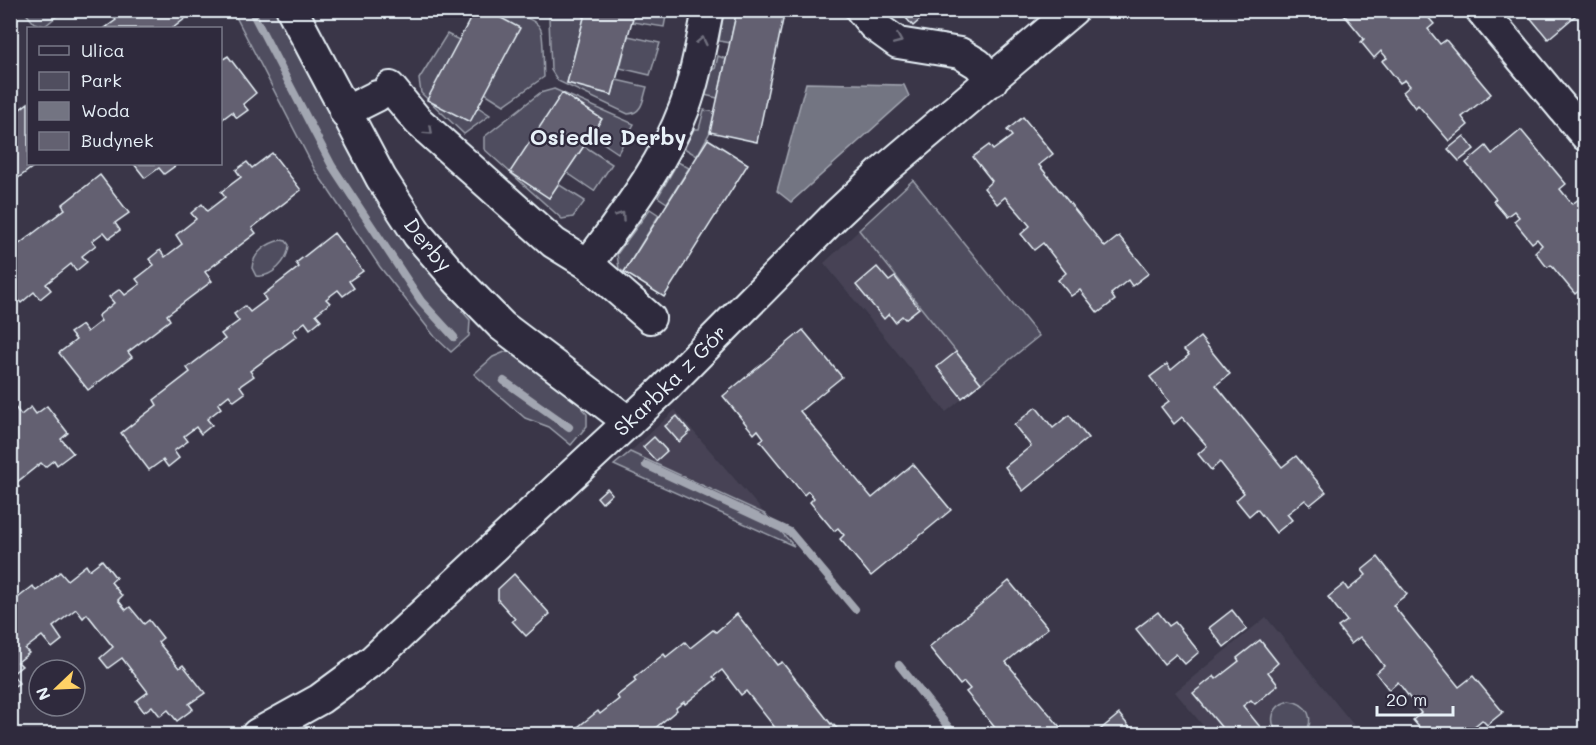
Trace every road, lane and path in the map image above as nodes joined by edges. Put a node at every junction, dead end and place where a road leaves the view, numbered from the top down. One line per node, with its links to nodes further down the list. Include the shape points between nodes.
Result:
1 (292, 10): 7 (street, Derby)
2 (708, 10): 9 (street, one-way to 2, via 669,143 685,108)
3 (861, 10): 6 (street, one-way to 6, via 873,25 898,43 960,52 978,64)
4 (1073, 10): 6 (street, Skarbka z Gór)
5 (1481, 10): 8 (street)
6 (992, 81): 11 (street, Skarbka z Gór, via 882,172)
7 (345, 112): 9 (street, one-way to 9, via 384,92 554,243); 11 (street, Derby, via 393,197 458,281 502,326)
8 (1586, 136)
9 (588, 264): 10 (street)
10 (650, 318)
11 (629, 422): 12 (street, Skarbka z Gór, via 356,674)
12 (257, 735)

